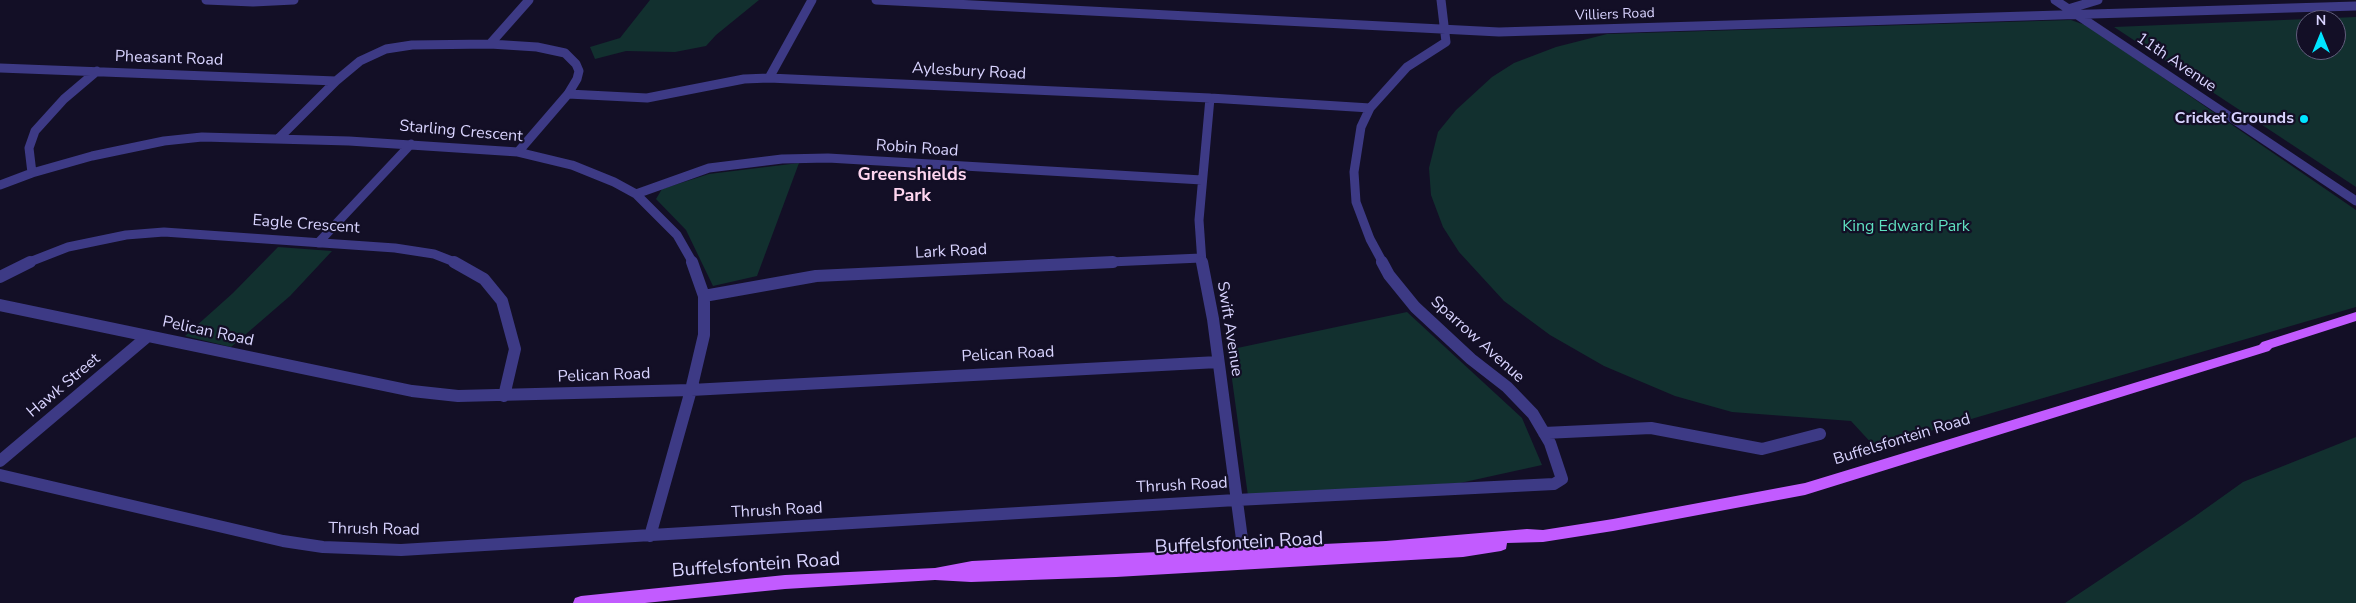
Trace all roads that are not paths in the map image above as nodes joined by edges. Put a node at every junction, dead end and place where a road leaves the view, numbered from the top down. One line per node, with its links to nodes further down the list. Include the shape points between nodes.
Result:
1 (206, 0): 2 (street)
2 (294, 0)
3 (529, 0): 13 (street)
4 (812, 0): 16 (street)
5 (876, 0): 9 (street, Villiers Road)
6 (1441, 0): 12 (street)
7 (2055, 0): 11 (street, 11th Avenue)
8 (2098, 0): 11 (street)
9 (984, 2): 12 (street, Villiers Road)
10 (2356, 6): 11 (street, Villiers Road)
11 (2072, 12): 12 (street, Villiers Road, via 1525,32); 28 (street, 11th Avenue)
12 (1445, 29): 20 (street, Sparrow Avenue, via 1446,42 1408,67)
13 (490, 44): 17 (street, via 412,44 386,49 360,61); 18 (street, via 537,47 565,54 576,64 578,71)
14 (0, 68): 15 (street, Pheasant Road)
15 (97, 71): 17 (street, Pheasant Road); 24 (street, via 53,110 35,131 29,148)
16 (769, 78): 18 (street, Aylesbury Road, via 744,79 647,98); 19 (street, Aylesbury Road)
17 (336, 81): 21 (street)
18 (568, 94): 23 (street)
19 (1210, 98): 20 (street, Aylesbury Road); 25 (street, Swift Avenue)
20 (1370, 108): 41 (street, Sparrow Avenue, via 1361,127 1354,172 1356,202 1389,275 1415,307 1507,387 1533,414)
21 (279, 138): 22 (street, Starling Crescent); 24 (street, Starling Crescent, via 202,137 164,141)
22 (411, 144): 23 (street, Starling Crescent); 29 (street)
23 (518, 152): 27 (street, Starling Crescent, via 572,165)
24 (32, 173): 26 (street, Starling Crescent)
25 (1202, 180): 27 (street, Robin Road, via 828,158 782,159 709,168); 30 (street, Swift Avenue)
26 (0, 185)
27 (636, 194): 32 (street, Starling Crescent, via 677,236 693,264)
28 (2356, 201)
29 (318, 243): 31 (street, Eagle Crescent, via 164,232 126,235 68,248); 40 (street, Eagle Crescent, via 434,254 484,279 502,301 514,348)
30 (1201, 258): 32 (street, Lark Road, via 816,276); 38 (street, Swift Avenue)
31 (0, 277)
32 (704, 296): 39 (street, Starling Crescent, via 704,335)
33 (0, 305): 36 (street, Pelican Road)
34 (2356, 316): 37 (main road, Buffelsfontein Road)
35 (2356, 325): 37 (main road, Buffelsfontein Road, via 2286,347)
36 (148, 336): 40 (street, Pelican Road, via 412,391); 43 (street, Hawk Street)
37 (2264, 348): 48 (main road, Buffelsfontein Road, via 1805,489 1463,551)
38 (1218, 362): 39 (street, Pelican Road); 46 (street, Swift Avenue)
39 (691, 390): 40 (street, Pelican Road); 47 (street, Starling Crescent)
40 (504, 396)
41 (1544, 433): 42 (street, via 1651,428 1762,449); 45 (street, Sparrow Avenue)
42 (1820, 434)
43 (0, 461)
44 (0, 475): 47 (street, Thrush Road, via 250,535 322,547 401,550)
45 (1562, 479): 46 (street, Thrush Road, via 1548,485)
46 (1236, 500): 47 (street, Thrush Road); 48 (street, Swift Avenue)
47 (650, 536)
48 (1244, 559): 49 (main road, Buffelsfontein Road, via 1030,574 935,574 785,582)
49 (581, 603)

